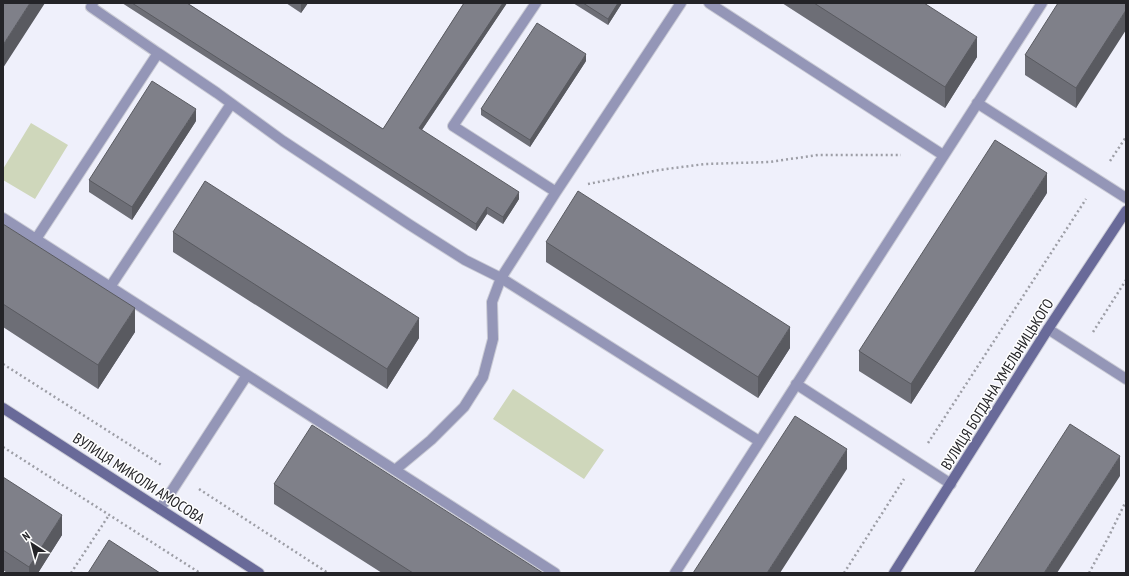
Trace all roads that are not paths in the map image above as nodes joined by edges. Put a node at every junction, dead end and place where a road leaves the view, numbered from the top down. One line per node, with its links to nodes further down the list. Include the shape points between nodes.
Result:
1 (93, 3): 6 (lane, via 91,7)
2 (536, 3): 10 (lane, via 453,126)
3 (681, 3): 10 (lane)
4 (709, 3): 9 (lane)
5 (1042, 3): 7 (lane)
6 (158, 53): 8 (lane); 14 (lane)
7 (977, 103): 9 (lane); 11 (lane)
8 (231, 104): 15 (lane, via 282,141 410,225 465,260); 16 (lane)
9 (943, 155): 20 (lane)
10 (556, 192): 15 (lane)
11 (1126, 198)
12 (1126, 211): 17 (street, ВУЛИЦЯ БОГДАНА ХМЕЛЬНИЦЬКОГО)
13 (3, 218): 14 (lane)
14 (36, 239): 16 (lane)
15 (501, 278): 22 (lane); 23 (lane, via 492,302 493,339 483,377 464,407 431,440)
16 (110, 287): 18 (lane)
17 (1048, 329): 19 (lane); 24 (street, ВУЛИЦЯ БОГДАНА ХМЕЛЬНИЦЬКОГО)
18 (247, 375): 23 (lane); 25 (lane)
19 (1126, 379)
20 (796, 384): 22 (lane); 24 (lane)
21 (3, 408): 25 (street, ВУЛИЦЯ МИКОЛИ АМОСОВА)
22 (759, 441): 28 (lane)
23 (395, 470): 27 (lane)
24 (951, 484): 29 (street, ВУЛИЦЯ БОГДАНА ХМЕЛЬНИЦЬКОГО)
25 (160, 509): 26 (street, ВУЛИЦЯ МИКОЛИ АМОСОВА)
26 (259, 573)
27 (554, 573)
28 (675, 573)
29 (894, 573)

